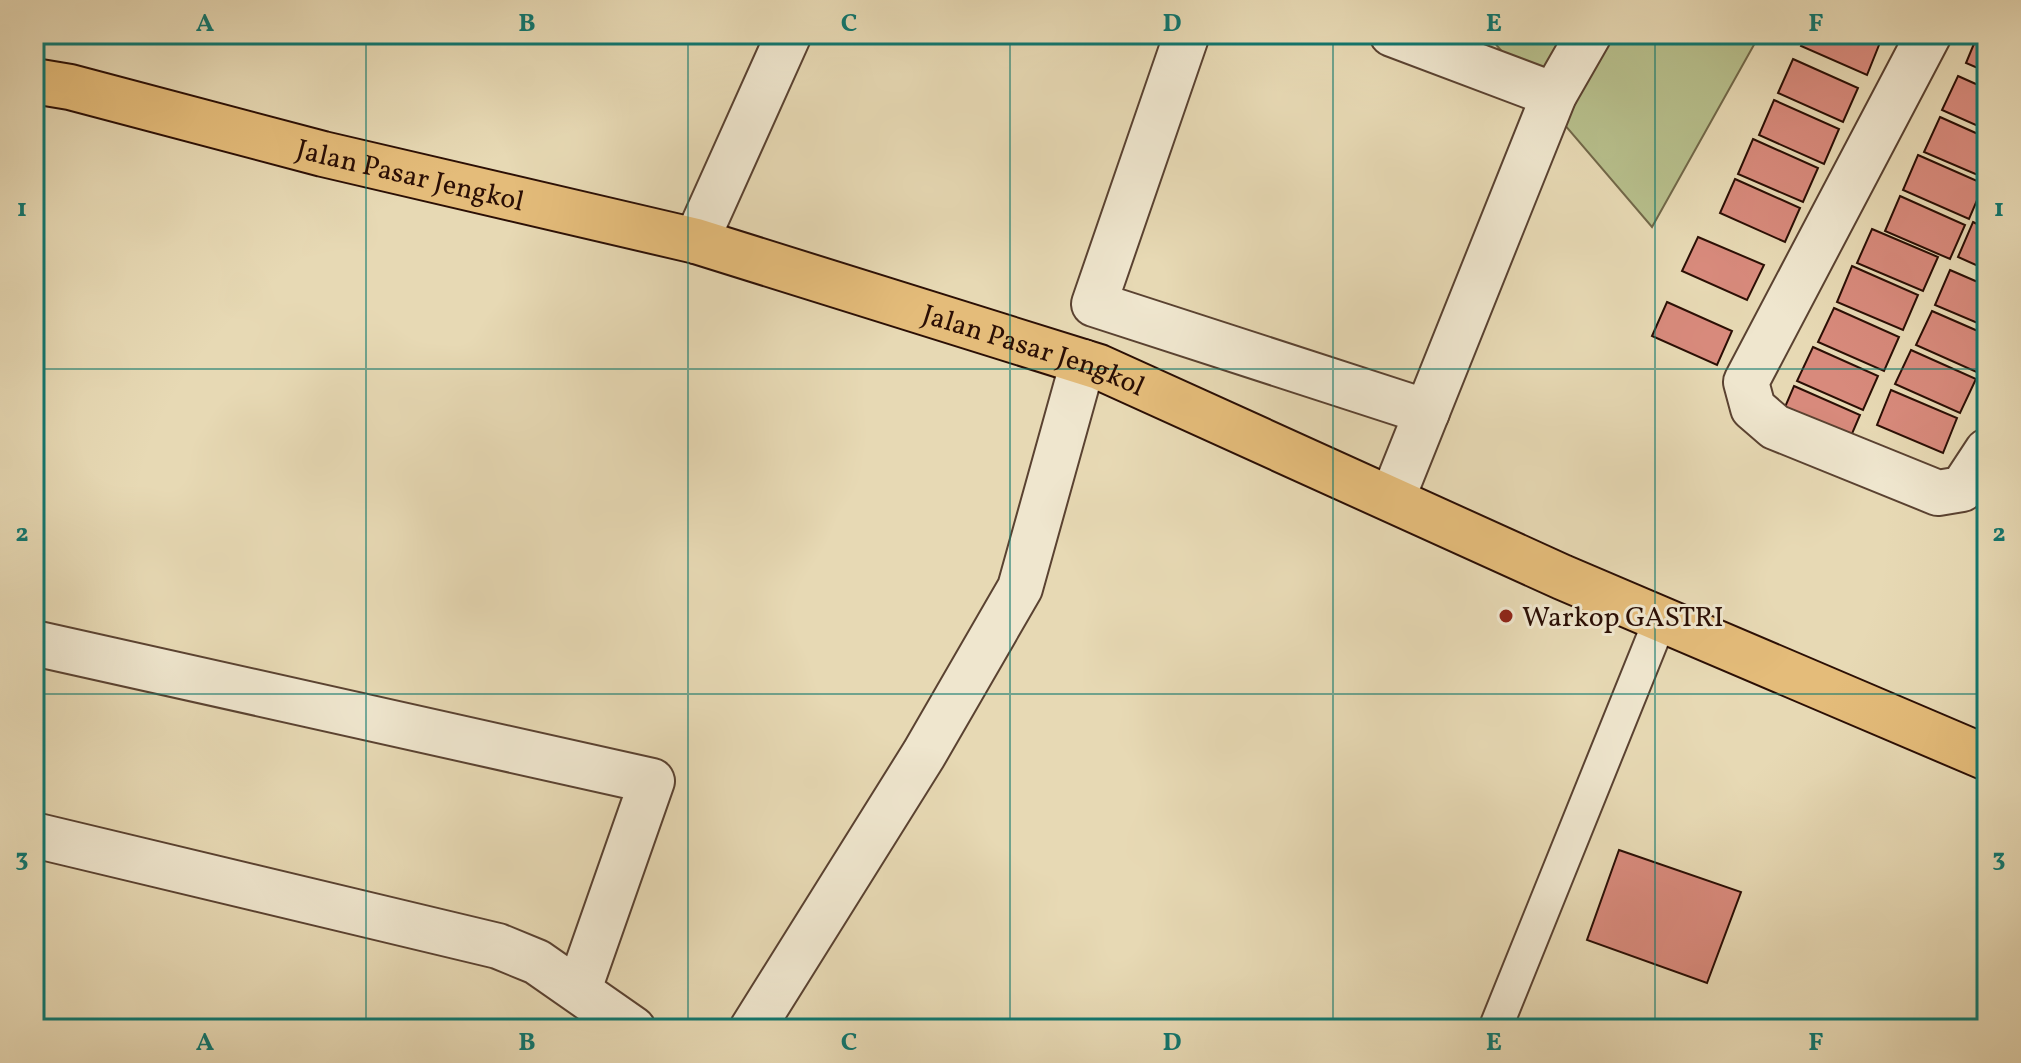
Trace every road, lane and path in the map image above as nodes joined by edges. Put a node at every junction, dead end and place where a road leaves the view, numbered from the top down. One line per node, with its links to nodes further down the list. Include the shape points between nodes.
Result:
1 (789, 34): 8 (street)
2 (1187, 34): 10 (street, via 1094,304)
3 (1392, 34): 7 (street)
4 (1589, 34): 7 (street)
5 (1929, 34): 11 (street, via 1746,382 1753,408 1775,427 1938,493 1962,489)
6 (34, 81): 8 (main road, Jalan Pasar Jengkol)
7 (1554, 95): 10 (street)
8 (696, 241): 9 (main road, Jalan Pasar Jengkol)
9 (1083, 362): 12 (main road, Jalan Pasar Jengkol); 19 (street, via 1020,588 924,754)
10 (1427, 412): 12 (street)
11 (1987, 451)
12 (1392, 499): 13 (main road, Jalan Pasar Jengkol)
13 (1661, 618): 15 (main road, Jalan Pasar Jengkol); 20 (lane)
14 (34, 643): 17 (street, via 652,781)
15 (1987, 758)
16 (34, 835): 17 (street, via 498,946 537,962)
17 (579, 989): 18 (street)
18 (633, 1029)
19 (752, 1029)
20 (1495, 1029)

